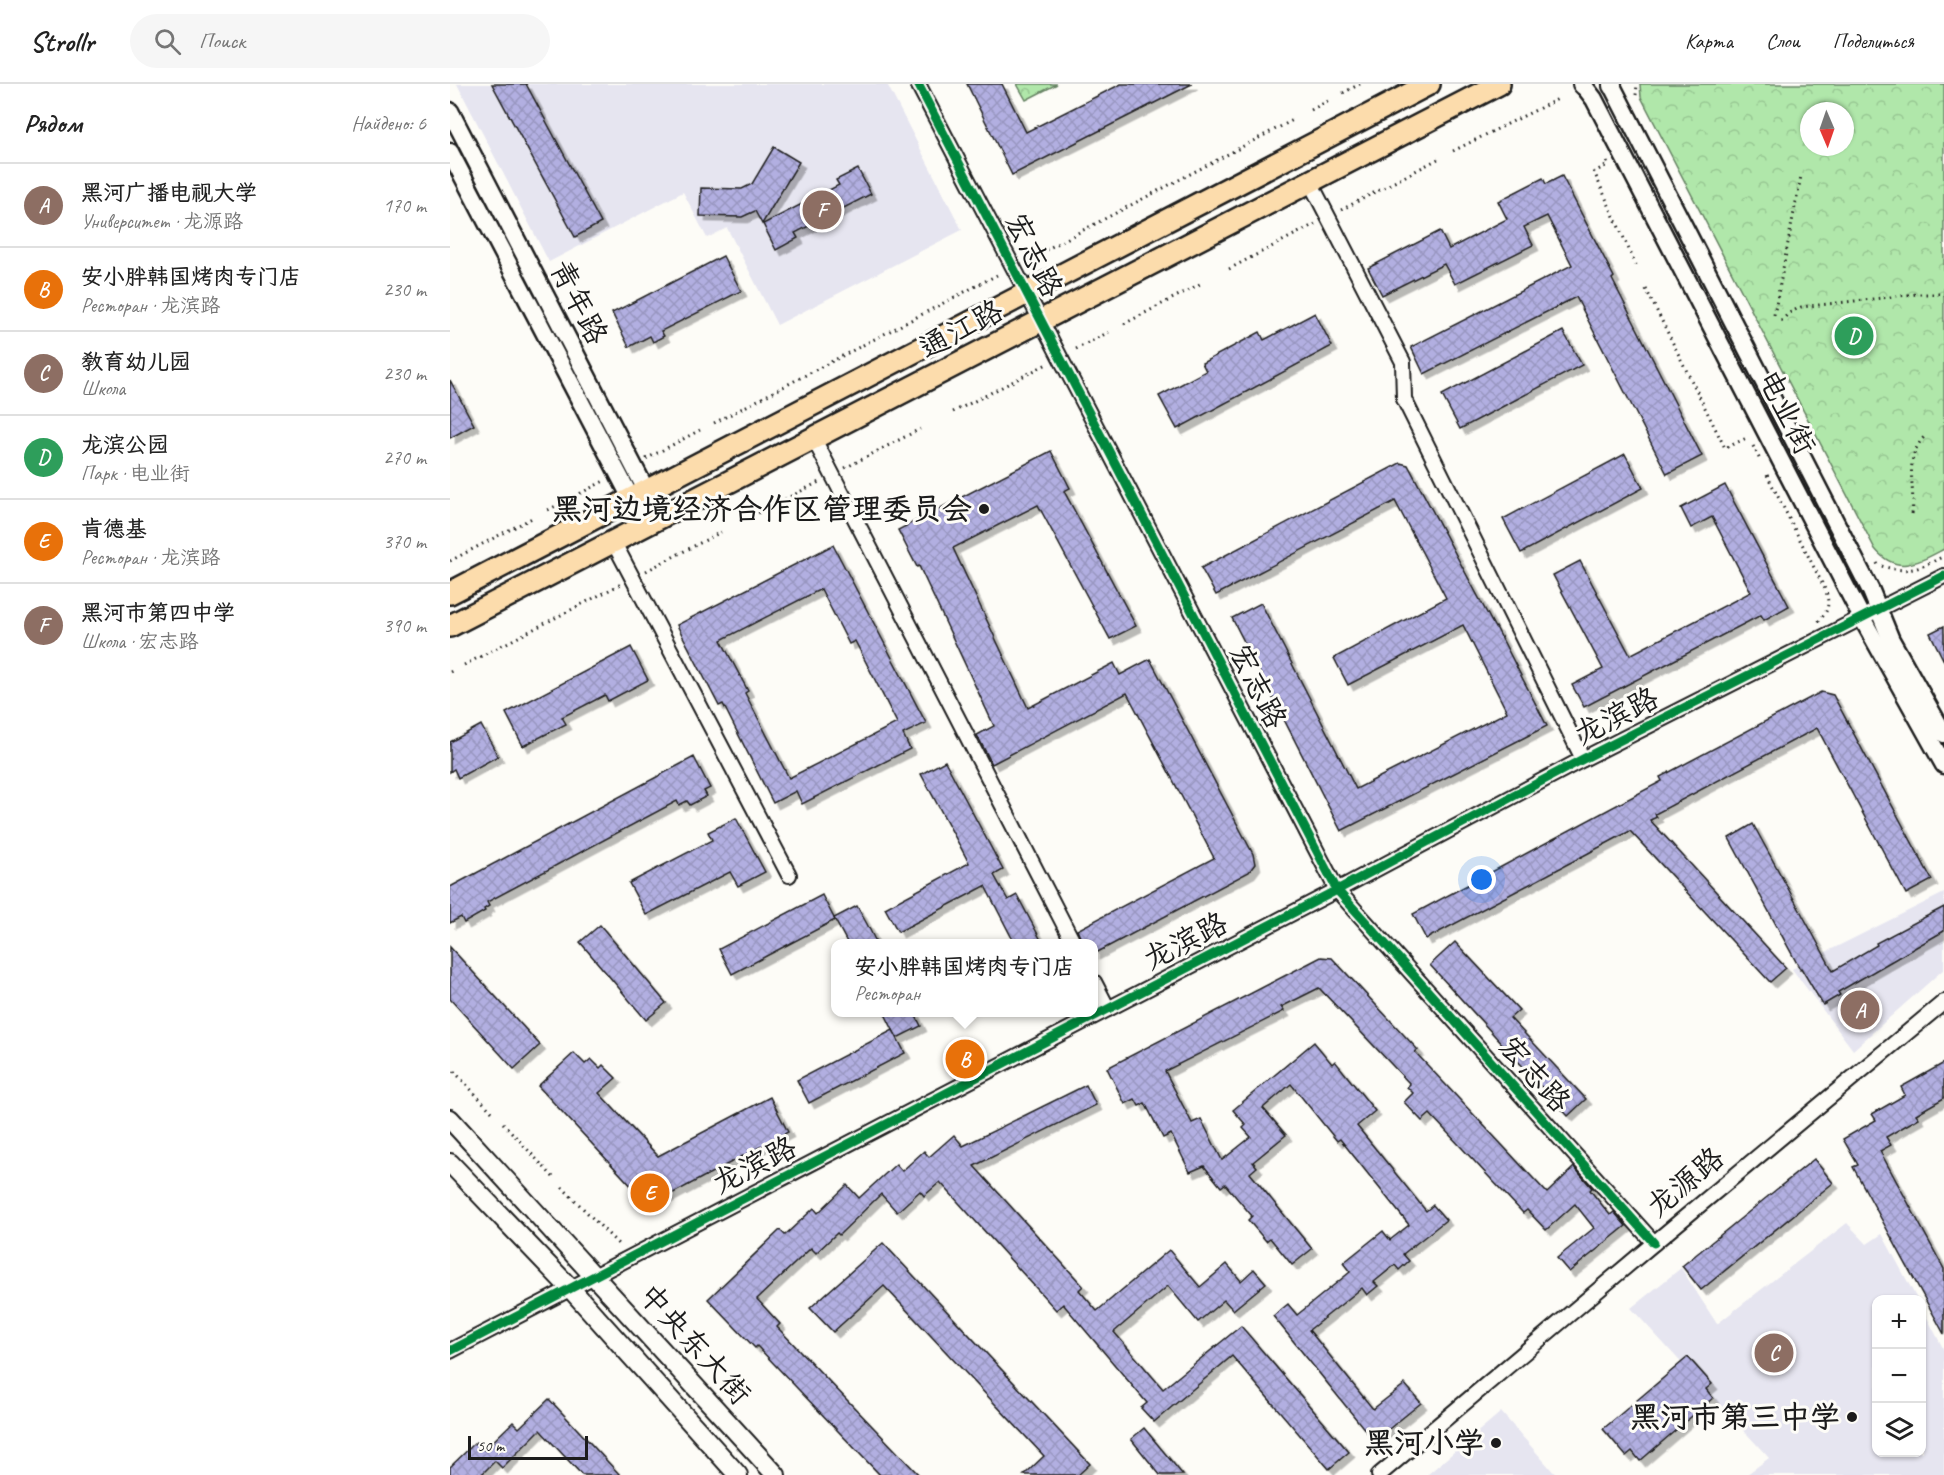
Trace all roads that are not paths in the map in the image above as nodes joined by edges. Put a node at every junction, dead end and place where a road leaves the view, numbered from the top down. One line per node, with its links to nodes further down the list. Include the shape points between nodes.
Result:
1 (918, 84): 9 (street, 宏志路)
2 (1429, 84): 9 (main road, 通江路)
3 (1499, 84): 8 (main road, 通江路)
4 (1583, 85): 18 (street, 电业街, via 1599,109)
5 (1612, 85): 17 (street, 电业街)
6 (450, 111): 12 (street, 青年路)
7 (450, 152): 12 (street, 青年路)
8 (1310, 182): 10 (main road, 通江路); 21 (street, via 1403,362 1404,399)
9 (1027, 292): 10 (street, 宏志路); 12 (main road, 通江路)
10 (1041, 321): 11 (main road, 通江路); 24 (street, 宏志路)
11 (814, 439): 13 (main road, 通江路); 25 (street)
12 (638, 495): 13 (street, 青年路); 16 (main road, 通江路)
13 (652, 521): 14 (main road, 通江路)
14 (613, 541): 19 (main road, 通江路); 23 (street)
15 (1944, 576): 17 (street, 龙滨路)
16 (450, 593)
17 (1881, 610): 18 (street, 龙滨路); 20 (street, 电业街, via 1891,640)
18 (1862, 618): 21 (street, 龙滨路); 22 (street, 电业街)
19 (450, 626)
20 (1944, 734)
21 (1583, 759): 24 (street, 龙滨路)
22 (1944, 765)
23 (789, 874)
24 (1336, 890): 28 (street, 龙滨路); 33 (street, 宏志路)
25 (1071, 939)
26 (1098, 990): 28 (street)
27 (1944, 1002): 33 (street, 龙源路)
28 (1108, 1009): 29 (street, 龙滨路)
29 (1098, 1014)
30 (1093, 1017): 34 (street, 龙滨路)
31 (450, 1119): 34 (main road, 中央东大街)
32 (450, 1162): 35 (main road, 中央东大街)
33 (1654, 1243): 39 (street, 龙源路)
34 (594, 1276): 35 (street, 龙滨路); 38 (main road, 中央东大街)
35 (570, 1288): 36 (street, 龙滨路); 37 (main road, 中央东大街)
36 (450, 1351)
37 (738, 1475)
38 (776, 1475)
39 (1380, 1475)

